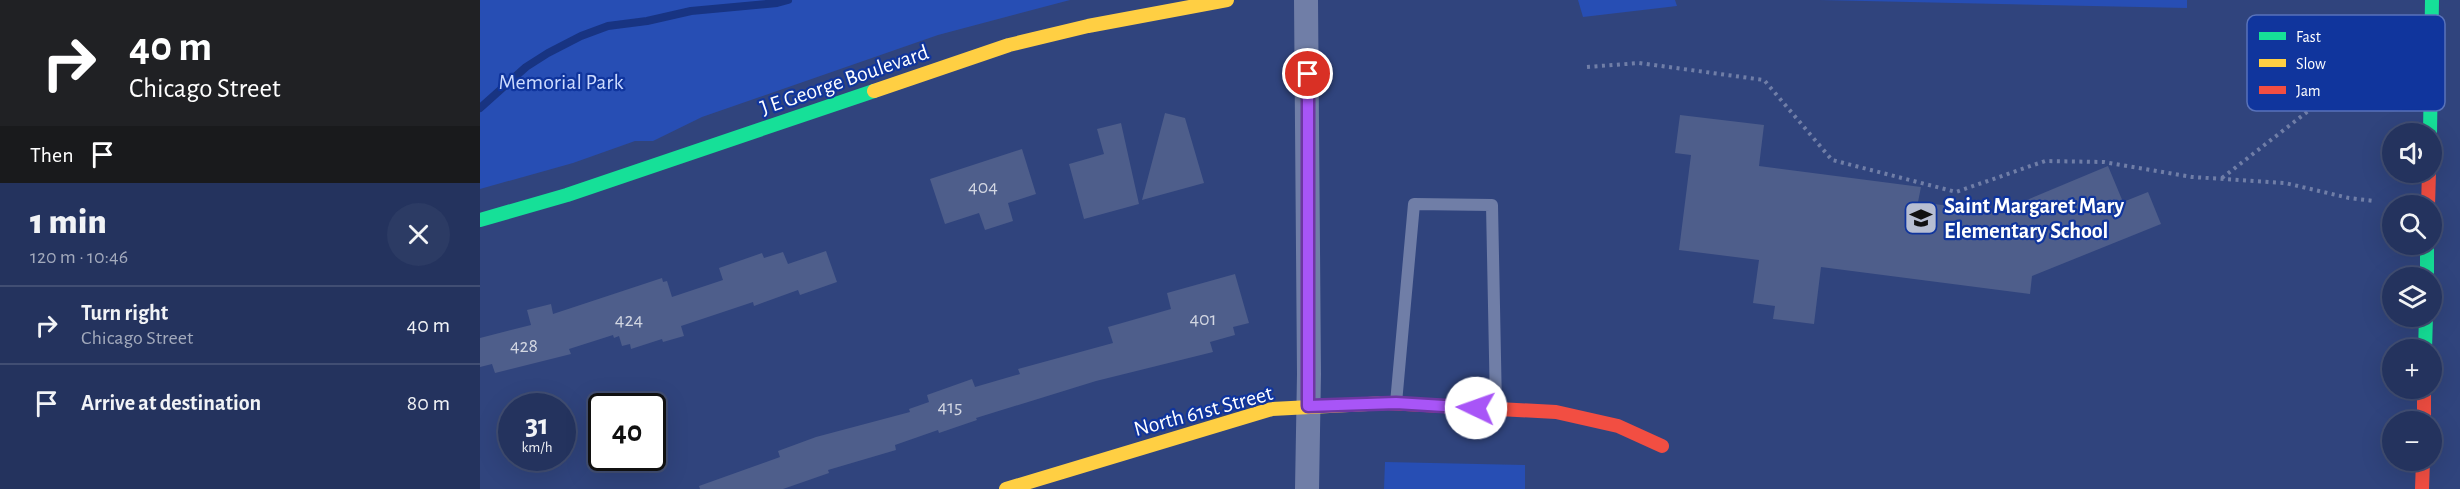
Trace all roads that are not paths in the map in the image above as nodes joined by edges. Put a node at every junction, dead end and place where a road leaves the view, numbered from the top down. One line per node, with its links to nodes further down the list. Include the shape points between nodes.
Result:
1 (1227, 0): 5 (main road, J E George Boulevard, via 1010,45 567,195)
2 (1306, 0): 7 (street)
3 (2432, 0): 4 (main road)
4 (2432, 15)
5 (480, 220)
6 (1396, 403): 7 (main road, North 61st Street); 8 (main road, North 61st Street); 8 (lane, via 1414,204 1492,205)
7 (1308, 406): 11 (main road, North 61st Street, via 1272,409); 12 (street)
8 (1496, 409): 9 (main road, North 61st Street, via 1556,412 1618,426)
9 (1662, 446)
10 (2423, 471): 13 (main road)
11 (1006, 489)
12 (1307, 489)
13 (2422, 489)

